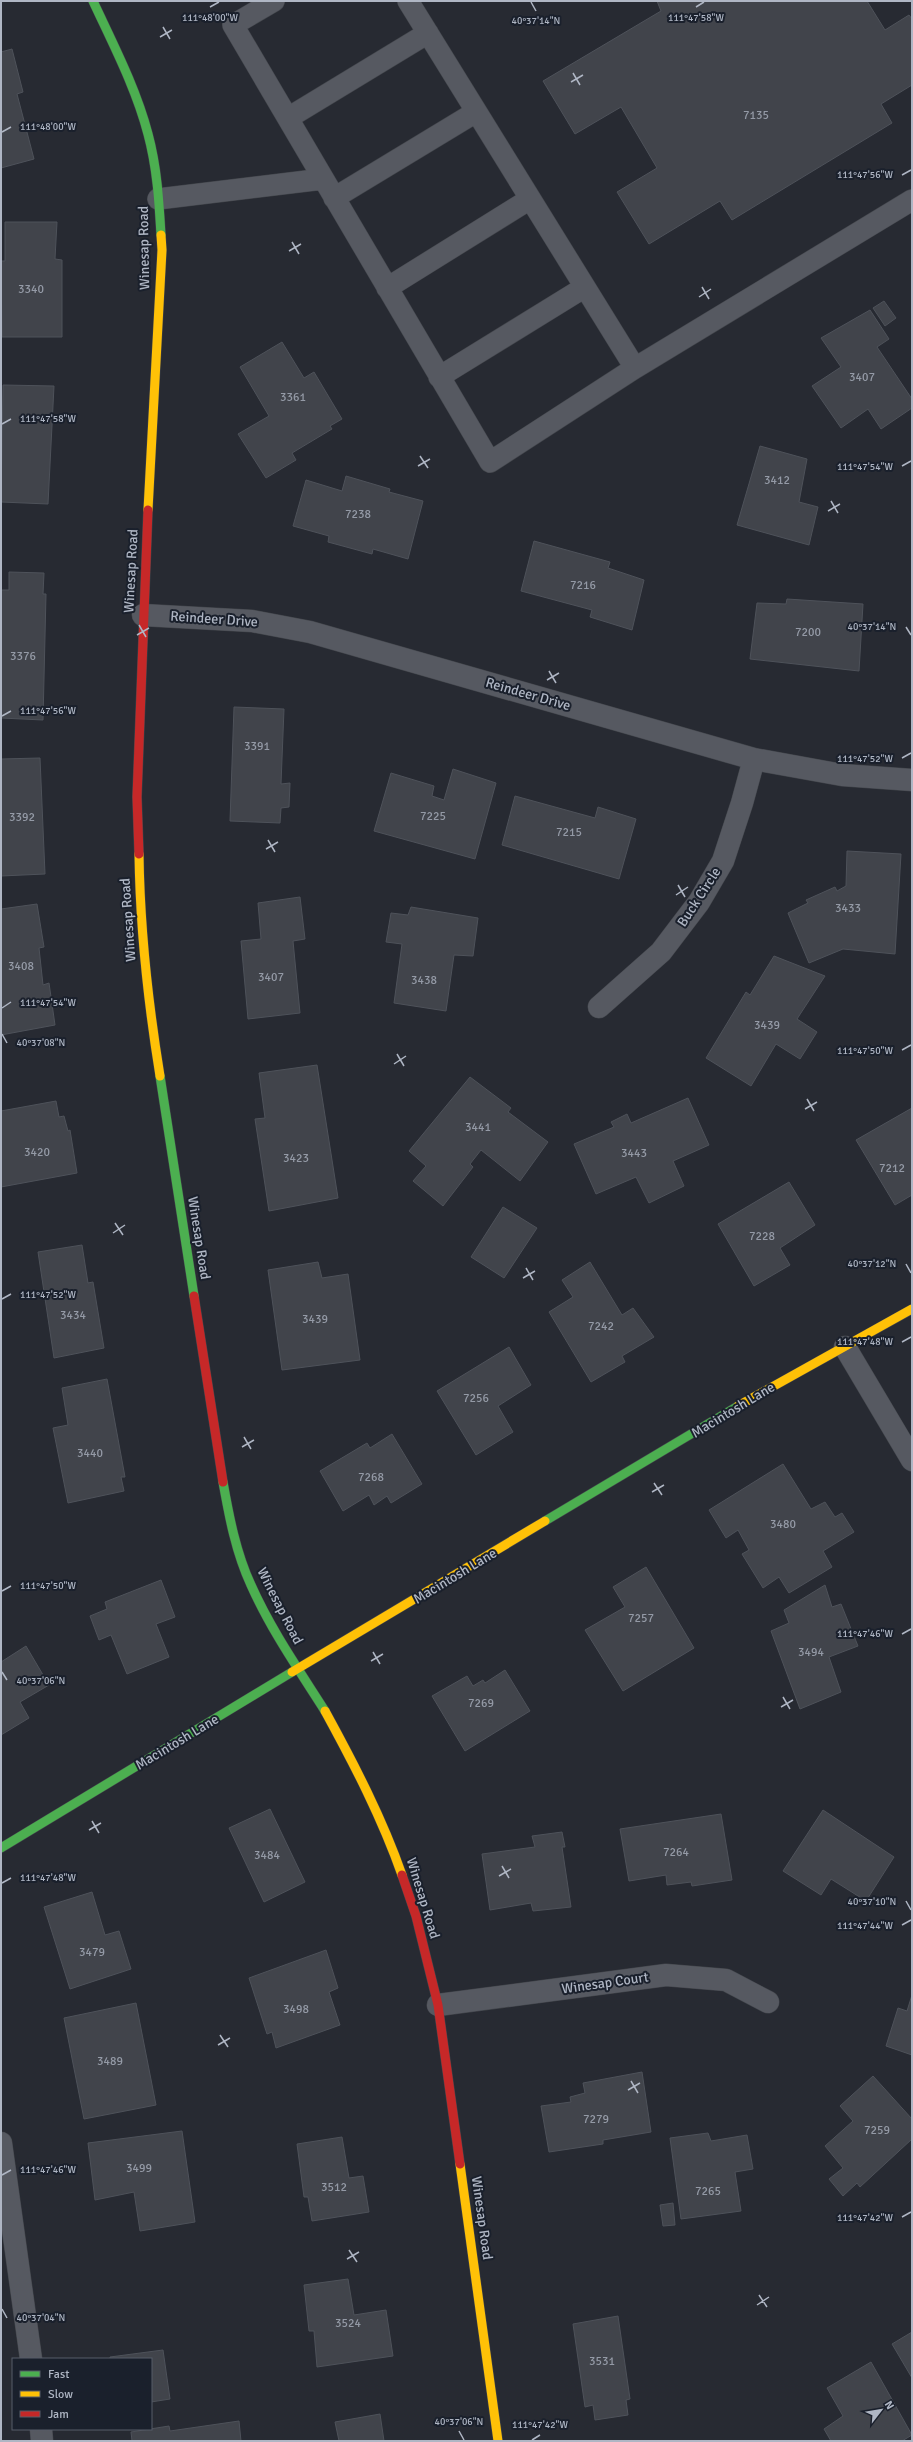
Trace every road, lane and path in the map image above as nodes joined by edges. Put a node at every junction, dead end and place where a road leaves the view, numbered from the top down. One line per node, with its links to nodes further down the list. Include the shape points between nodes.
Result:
1 (93, 1): 9 (street, Winesap Road, via 123,67 148,135)
2 (274, 1): 6 (lane, via 233,25)
3 (408, 1): 4 (lane)
4 (428, 34): 5 (lane); 6 (lane)
5 (476, 112): 8 (lane); 10 (lane)
6 (288, 118): 7 (lane)
7 (323, 179): 8 (lane); 9 (lane)
8 (334, 198): 13 (lane)
9 (158, 199): 16 (street, Winesap Road, via 162,250)
10 (530, 199): 12 (lane); 13 (lane)
11 (912, 200): 14 (lane)
12 (585, 287): 14 (lane); 15 (lane)
13 (387, 288): 15 (lane)
14 (635, 368): 15 (lane, via 490,462)
15 (439, 376)
16 (143, 615): 17 (street, Reindeer Drive, via 252,621 310,632); 23 (street, Winesap Road, via 137,797 140,910 150,1019 233,1534 250,1584 275,1632)
17 (754, 759): 18 (street, Reindeer Drive, via 842,775); 19 (street, Buck Circle, via 723,861 700,902 661,952)
18 (912, 780)
19 (599, 1007)
20 (912, 1309): 21 (street, Macintosh Lane)
21 (845, 1347): 22 (street); 23 (street, Macintosh Lane, via 786,1378)
22 (912, 1460)
23 (298, 1668): 24 (street, Macintosh Lane); 26 (street, Winesap Road, via 361,1777 393,1849 416,1916)
24 (1, 1848)
25 (768, 2002): 26 (street, Winesap Court, via 726,1980 666,1975)
26 (438, 2005): 31 (street, Winesap Road)
27 (1, 2143): 28 (street)
28 (31, 2358)
29 (41, 2430): 30 (street)
30 (42, 2441)
31 (498, 2441)

